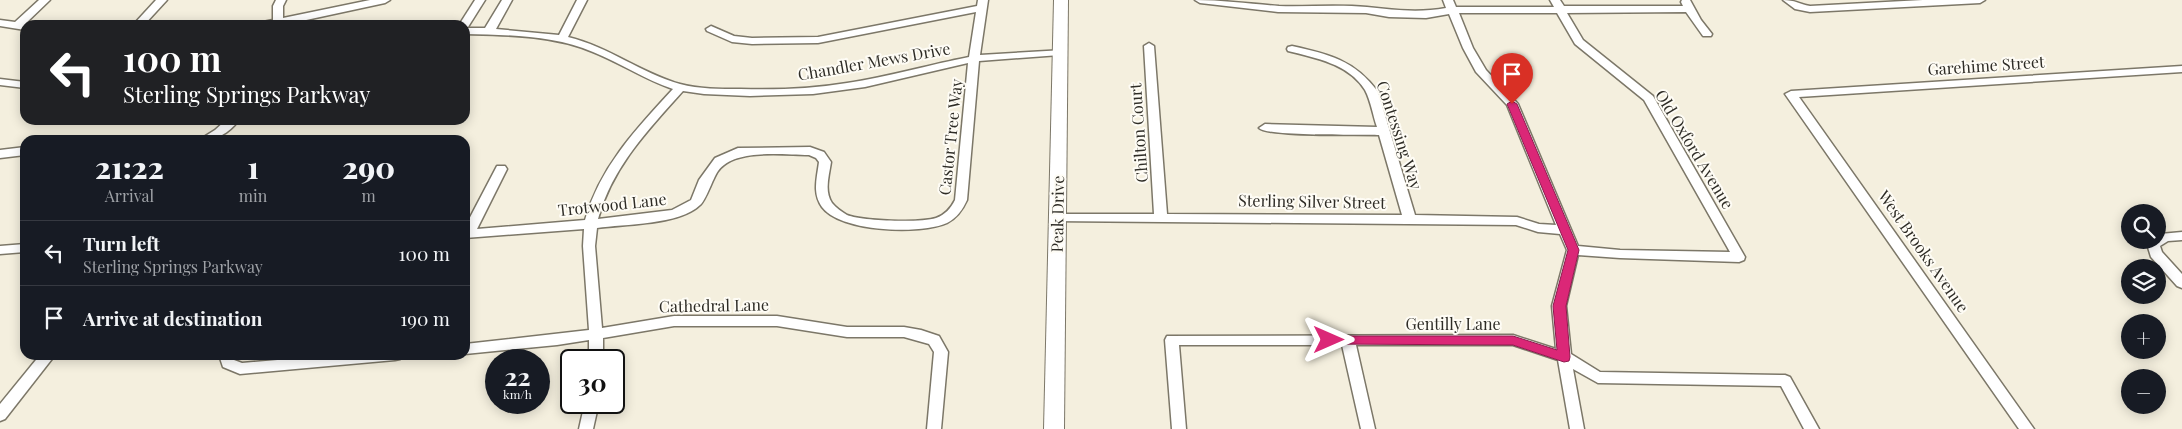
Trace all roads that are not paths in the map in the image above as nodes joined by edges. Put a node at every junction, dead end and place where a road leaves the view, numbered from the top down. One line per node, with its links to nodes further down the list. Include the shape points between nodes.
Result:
1 (45, 0): 19 (street)
2 (162, 0): 20 (street)
3 (281, 0): 21 (street)
4 (385, 0): 22 (street)
5 (480, 0): 23 (street)
6 (507, 0): 28 (street)
7 (582, 0): 30 (street)
8 (1061, 0): 33 (street, Peak Drive)
9 (1200, 0): 12 (street)
10 (1788, 0): 13 (street, via 1810,9)
11 (1980, 0): 13 (street)
12 (1228, 1): 16 (street, via 1278,9)
13 (1915, 2)
14 (983, 4): 26 (street, via 818,40 732,39); 34 (street, Castor Tree Way)
15 (1687, 4): 18 (street); 29 (street)
16 (1335, 5): 17 (street, via 1426,15)
17 (1450, 5): 18 (street); 53 (street, via 1481,72 1512,104)
18 (1557, 5): 58 (street, Old Oxford Avenue, via 1580,42 1649,98 1739,257)
19 (27, 20)
20 (143, 20)
21 (278, 20)
22 (296, 20)
23 (467, 20)
24 (0, 23): 25 (street)
25 (20, 26)
26 (711, 29)
27 (470, 31): 28 (street, Chandler Mews Drive)
28 (490, 31): 30 (street, Chandler Mews Drive)
29 (1707, 34)
30 (562, 40): 38 (street, Chandler Mews Drive, via 599,50 654,79)
31 (1149, 46): 49 (street, Chilton Court)
32 (1292, 49): 42 (street, Contessing Way, via 1338,61 1353,69 1372,92)
33 (1060, 52): 34 (street, Chandler Mews Drive); 48 (street, Peak Drive)
34 (974, 59): 38 (street, Chandler Mews Drive, via 830,89 785,93); 47 (street, Castor Tree Way, via 961,200)
35 (2182, 69): 39 (street, Garehime Street)
36 (0, 82): 37 (street)
37 (20, 84)
38 (680, 88): 51 (street, via 611,169)
39 (1792, 94): 77 (street, West Brooks Avenue)
40 (228, 125): 43 (street)
41 (1265, 128): 42 (street)
42 (1383, 131): 50 (street, Contessing Way)
43 (215, 135)
44 (20, 152): 45 (street)
45 (0, 154)
46 (501, 169): 52 (street)
47 (951, 215): 51 (street, Trotwood Lane, via 938,222 924,224 862,223 842,218 828,206 822,192 825,162 820,155 798,150 738,152 720,161 705,180 696,202 675,214)
48 (1057, 218): 49 (street, Sterling Silver Street); 72 (street, Peak Drive)
49 (1161, 218): 50 (street, Sterling Silver Street)
50 (1410, 220): 53 (street, Sterling Silver Street, via 1517,221 1538,228)
51 (591, 224): 54 (street, Trotwood Lane); 60 (street, via 589,244)
52 (470, 227)
53 (1565, 230): 58 (street)
54 (470, 234)
55 (2182, 236): 59 (street, via 2165,237 2153,244 2156,254)
56 (20, 248): 57 (street)
57 (0, 250)
58 (1573, 250): 64 (street, via 1560,306)
59 (2182, 283)
60 (597, 334): 62 (street, Cathedral Lane); 63 (street); 71 (street, Cathedral Lane, via 674,321 777,321 847,332 921,334 934,340 941,352)
61 (1348, 340): 64 (street, Gentilly Lane, via 1513,340); 73 (street, Gentilly Lane, via 1172,340); 74 (street)
62 (470, 349)
63 (596, 349)
64 (1564, 357): 75 (street); 76 (street, Gentilly Lane, via 1598,377 1785,381)
65 (44, 360): 69 (street)
66 (228, 360): 67 (street, via 240,369)
67 (340, 360)
68 (589, 414): 70 (street)
69 (0, 415)
70 (586, 429)
71 (934, 429)
72 (1054, 429)
73 (1179, 429)
74 (1368, 429)
75 (1577, 429)
76 (1812, 429)
77 (2028, 429)

